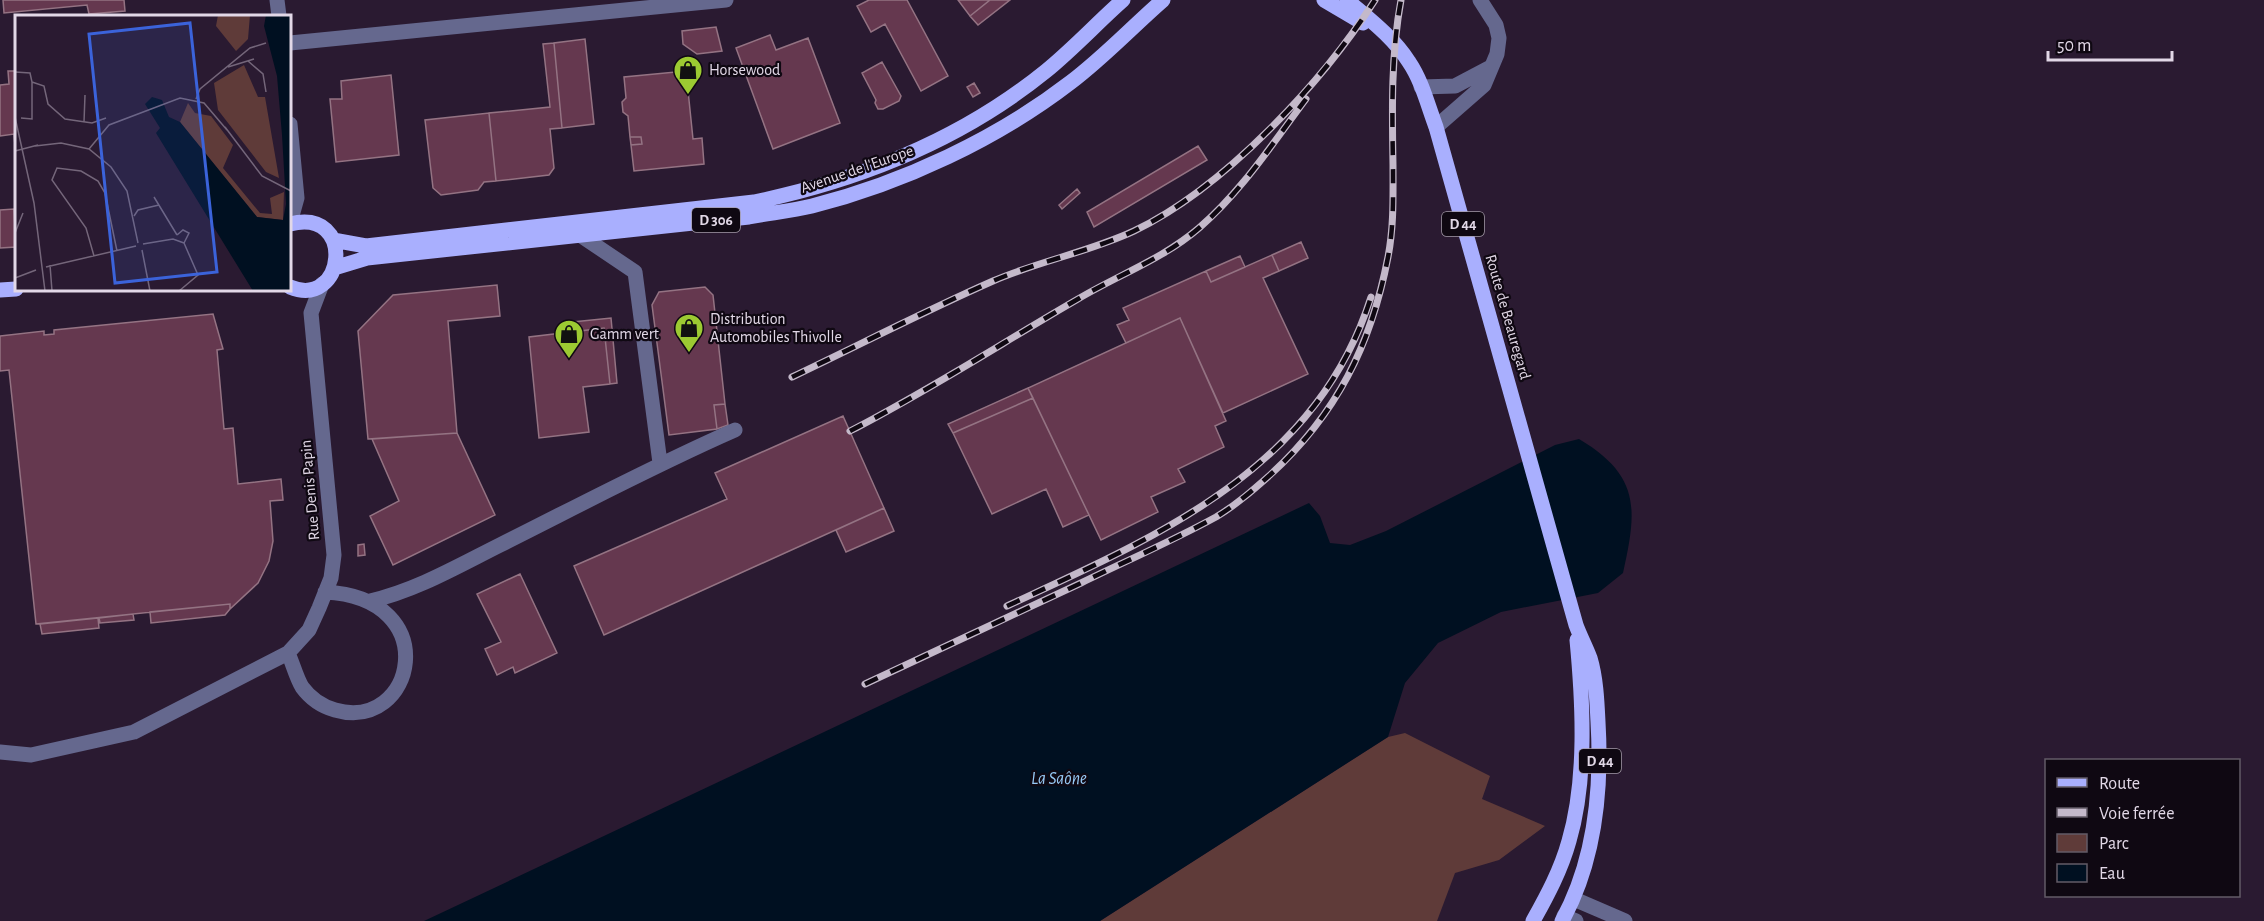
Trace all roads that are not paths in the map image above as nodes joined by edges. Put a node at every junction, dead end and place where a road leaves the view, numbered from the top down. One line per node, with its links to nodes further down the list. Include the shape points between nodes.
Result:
1 (277, 0): 8 (street)
2 (726, 0): 10 (street)
3 (1123, 0): 20 (main road, Avenue de l'Europe / D 306, via 1046,71 987,113 906,156 809,191 754,202 366,246)
4 (1163, 0): 19 (main road, Avenue de l'Europe / D 306, via 1071,82 1034,107 988,135 900,177 812,206 749,217)
5 (1324, 0): 9 (main road, Route de Beauregard / D 44)
6 (1347, 0): 9 (main road, Route de Beauregard / D 44)
7 (1480, 0): 11 (street, via 1493,18 1499,38)
8 (279, 15)
9 (1382, 32): 12 (main road, Route de Beauregard / D 44, via 1411,64)
10 (291, 43)
11 (1491, 67): 12 (street, via 1455,86); 13 (street, via 1484,85)
12 (1421, 87): 13 (main road, Route de Beauregard / D 44)
13 (1436, 127): 31 (main road, Route de Beauregard / D 44)
14 (291, 135): 15 (street)
15 (297, 198): 16 (street); 17 (street)
16 (291, 220)
17 (310, 222): 18 (main road); 20 (main road)
18 (291, 224)
19 (580, 235): 21 (main road, Avenue de l'Europe / D 306, via 367,258); 28 (street, via 634,272)
20 (333, 240): 21 (main road)
21 (334, 268): 22 (main road)
22 (322, 284): 23 (main road, via 313,289); 26 (street, Rue Denis Papin)
23 (291, 288): 26 (street)
24 (15, 289): 25 (main road)
25 (0, 290)
26 (311, 313): 29 (street, Rue Denis Papin, via 334,555)
27 (735, 430): 28 (street)
28 (660, 463): 30 (street, via 449,570)
29 (325, 592): 30 (street, via 347,593); 32 (street, Rue Denis Papin, via 309,630)
30 (370, 602): 32 (street, via 394,620 404,637 407,656 406,668 395,690 375,708 341,712 318,703 301,685)
31 (1576, 625): 34 (main road, Route de Beauregard / D 44, via 1582,690 1579,795 1570,839); 35 (main road, Route de Beauregard / D 44, via 1590,660 1600,756 1593,828)
32 (288, 653): 33 (street, via 134,732 31,755)
33 (0, 752)
34 (1548, 894): 35 (main road); 36 (main road); 37 (main road, Route de Beauregard)
35 (1574, 898): 36 (main road, Route de Beauregard); 38 (street)
36 (1567, 919)
37 (1533, 921)
38 (1625, 921)

